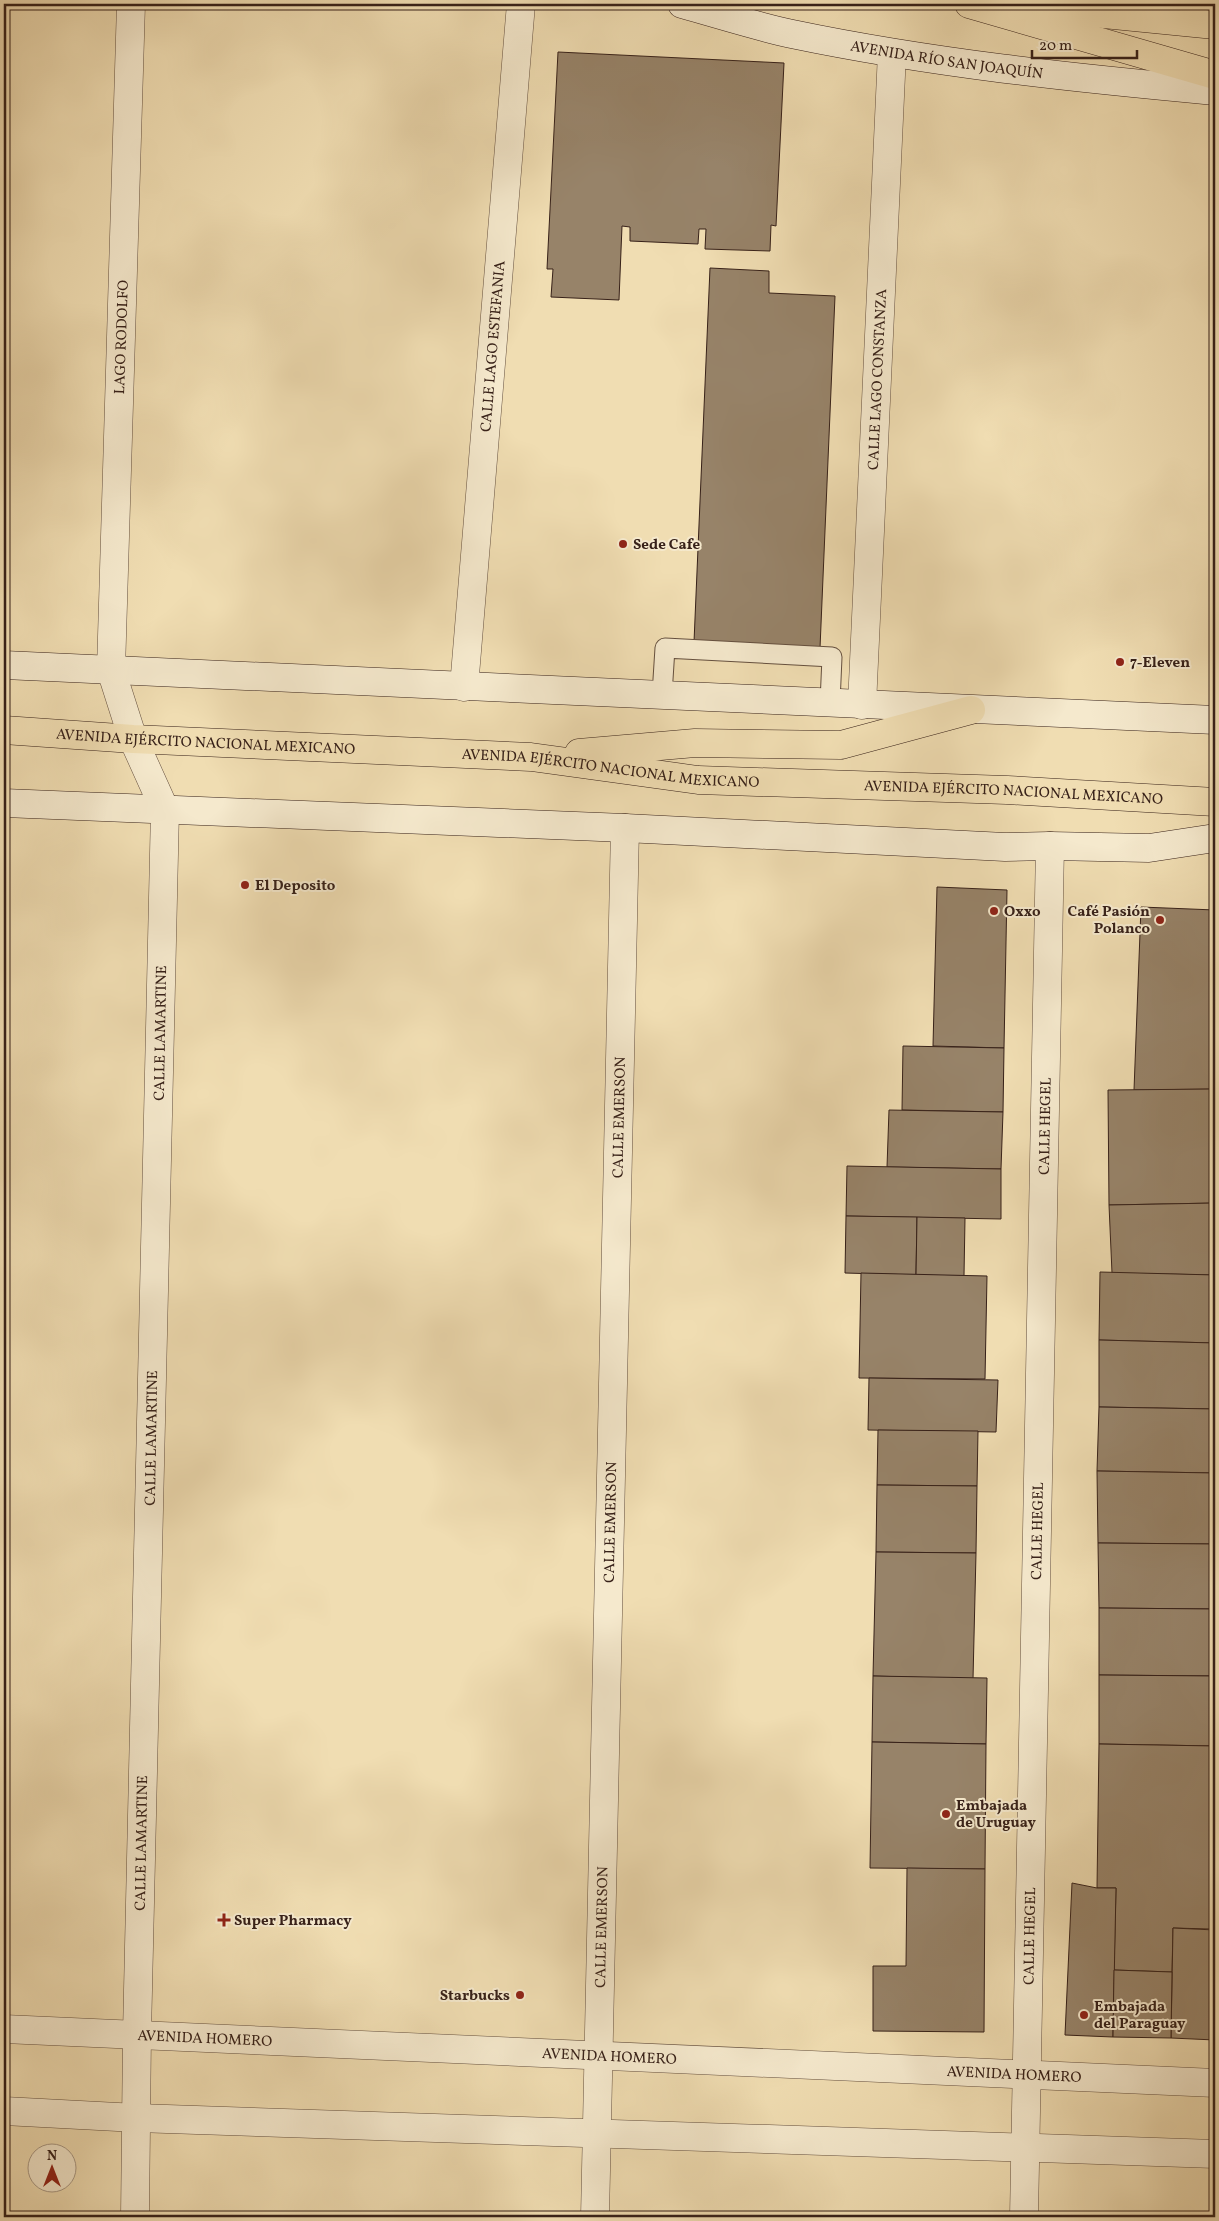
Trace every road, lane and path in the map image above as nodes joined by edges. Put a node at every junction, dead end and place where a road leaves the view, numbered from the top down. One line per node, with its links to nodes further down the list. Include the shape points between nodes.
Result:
1 (131, 4): 11 (street, LAGO RODOLFO)
2 (521, 4): 12 (street, CALLE LAGO ESTEFANIA)
3 (682, 4): 7 (street, AVENIDA RÍO SAN JOAQUÍN, via 790,33)
4 (969, 4): 8 (main road)
5 (997, 4): 6 (main road)
6 (1215, 25)
7 (892, 53): 9 (street, AVENIDA RÍO SAN JOAQUÍN, via 1062,77); 15 (street, CALLE LAGO CONSTANZA)
8 (1215, 74)
9 (1215, 91)
10 (4, 665): 11 (street)
11 (112, 670): 12 (street); 19 (street, CALLE LAMARTINE)
12 (464, 686): 13 (street)
13 (662, 695): 14 (street); 14 (lane, via 665,648 832,657)
14 (830, 703): 15 (street)
15 (862, 705): 16 (street)
16 (971, 710): 17 (street); 20 (main road, via 841,745 695,743)
17 (1215, 720)
18 (4, 730): 19 (main road, AVENIDA EJÉRCITO NACIONAL MEXICANO)
19 (133, 739): 20 (main road, AVENIDA EJÉRCITO NACIONAL MEXICANO); 25 (street, CALLE LAMARTINE)
20 (531, 757): 22 (main road, AVENIDA EJÉRCITO NACIONAL MEXICANO, via 698,780)
21 (1215, 791): 22 (main road)
22 (1090, 794): 23 (main road, AVENIDA EJÉRCITO NACIONAL MEXICANO)
23 (1215, 802)
24 (4, 803): 25 (street)
25 (165, 810): 26 (street); 30 (street, CALLE LAMARTINE)
26 (625, 828): 28 (street, via 1005,847); 31 (street, CALLE EMERSON)
27 (1215, 838): 28 (street, via 1149,848)
28 (1050, 846): 32 (street, CALLE HEGEL)
29 (4, 2029): 30 (street, AVENIDA HOMERO)
30 (137, 2034): 31 (street, AVENIDA HOMERO); 35 (street, CALLE LAMARTINE)
31 (599, 2057): 32 (street, AVENIDA HOMERO); 36 (street, CALLE EMERSON)
32 (1026, 2076): 33 (street, AVENIDA HOMERO); 37 (street, CALLE HEGEL)
33 (1215, 2083)
34 (4, 2112): 35 (street)
35 (137, 2118): 36 (street); 39 (street, CALLE LAMARTINE)
36 (596, 2132): 37 (street); 40 (street, CALLE EMERSON)
37 (1025, 2148): 38 (street); 41 (street, CALLE HEGEL)
38 (1215, 2154)
39 (135, 2217)
40 (594, 2217)
41 (1024, 2217)

